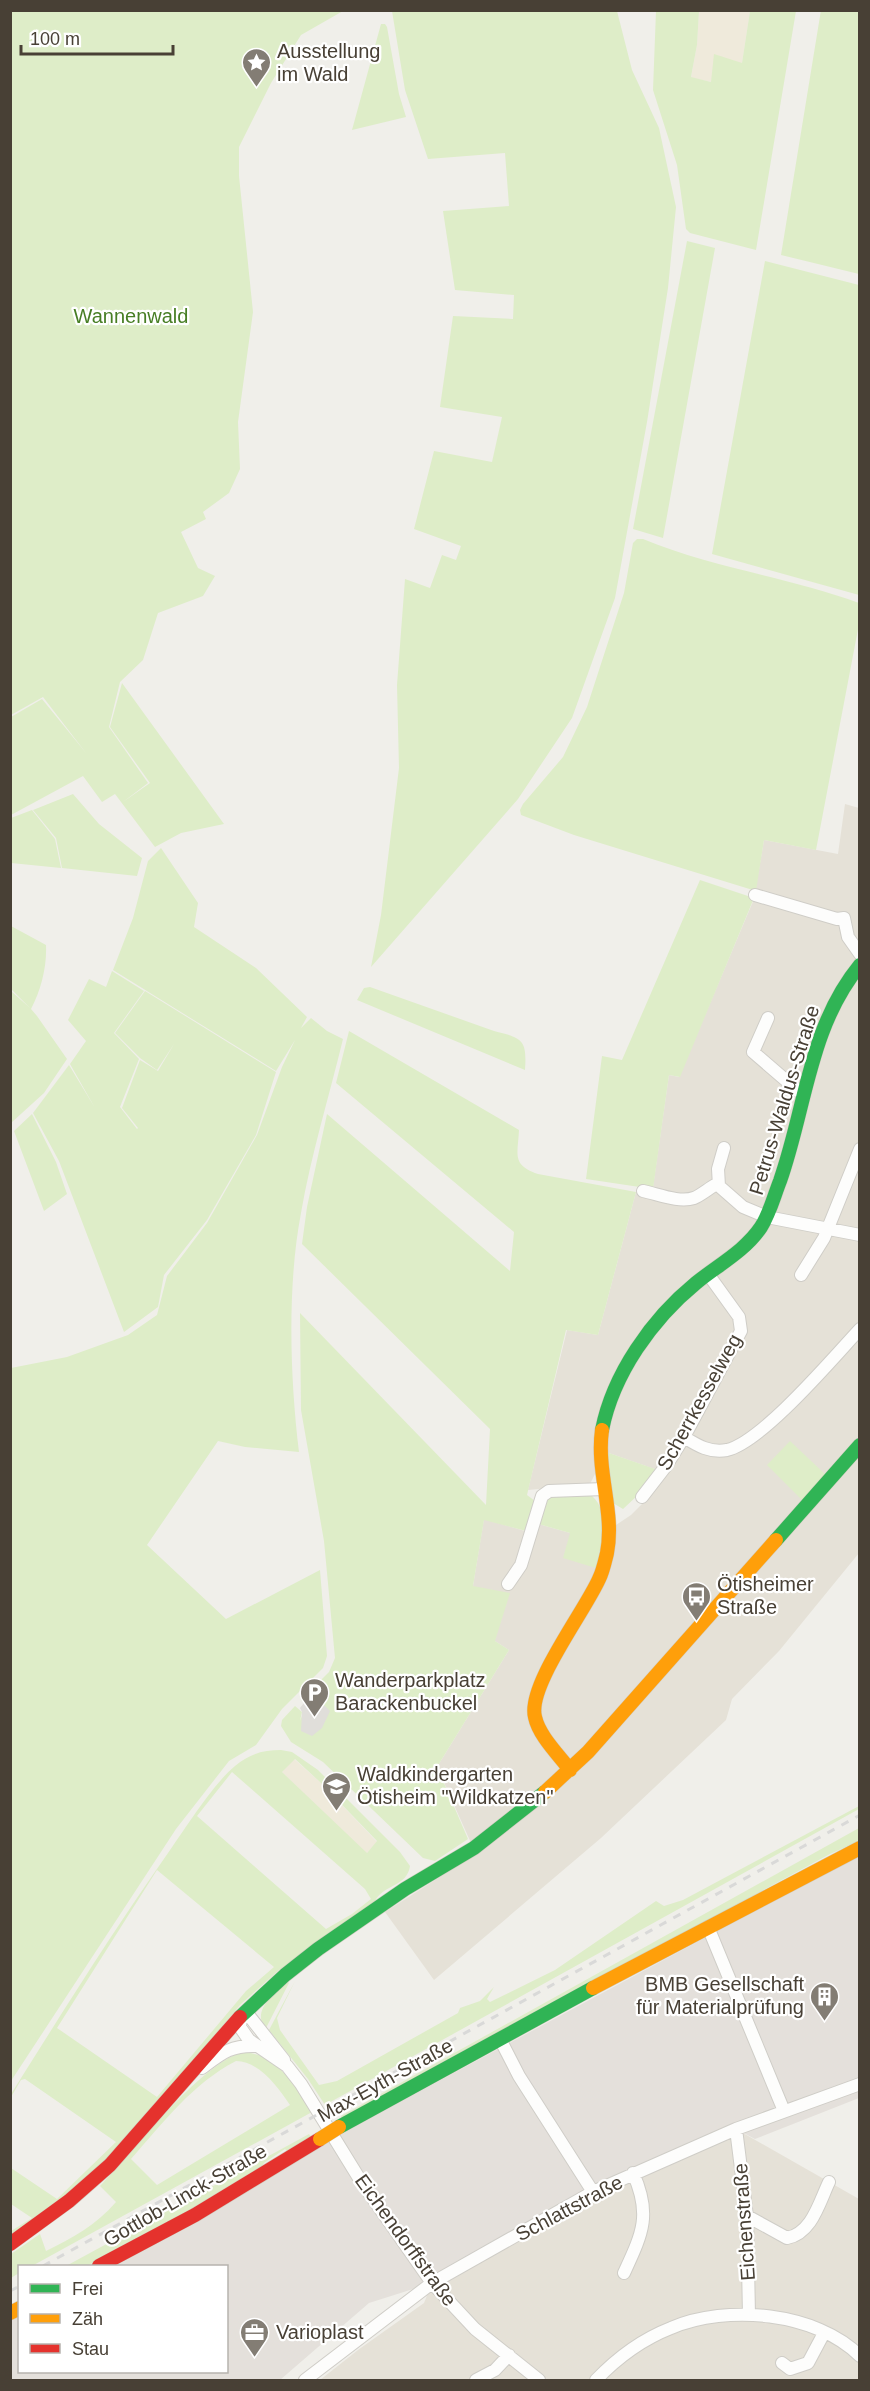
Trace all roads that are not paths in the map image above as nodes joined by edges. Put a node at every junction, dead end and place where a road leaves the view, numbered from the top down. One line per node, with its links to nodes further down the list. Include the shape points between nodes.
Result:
1 (755, 895): 2 (street, via 844,918 849,937)
2 (860, 954)
3 (860, 965): 5 (street, Petrus-Waldus-Straße, via 842,987 827,1019)
4 (768, 1018): 5 (street, via 753,1052)
5 (804, 1095): 10 (street, Petrus-Waldus-Straße, via 794,1139)
6 (724, 1148): 8 (street, via 718,1169)
7 (860, 1149): 11 (street)
8 (719, 1186): 9 (street, via 697,1197 676,1200); 10 (street, via 743,1207)
9 (643, 1191)
10 (767, 1217): 11 (street); 13 (street, Petrus-Waldus-Straße, via 750,1243)
11 (828, 1228): 12 (street); 14 (street)
12 (860, 1235)
13 (708, 1274): 16 (street, Scherrkesselweg, via 739,1317 741,1331); 18 (street, Petrus-Waldus-Straße, via 687,1291 648,1335 621,1377 601,1432)
14 (801, 1275)
15 (860, 1329): 16 (street, via 764,1428 741,1444 719,1451)
16 (684, 1437): 19 (street, Scherrkesselweg)
17 (860, 1445): 21 (street)
18 (604, 1489): 20 (street, via 549,1491 542,1496 521,1565); 21 (street, Petrus-Waldus-Straße, via 608,1542 599,1579 541,1682 533,1705 542,1732)
19 (642, 1497)
20 (508, 1584)
21 (570, 1770): 24 (street, via 473,1849 319,1949)
22 (860, 1848): 23 (street, Max-Eyth-Straße)
23 (708, 1927): 25 (street, Max-Eyth-Straße); 30 (street)
24 (243, 2014): 26 (street, via 240,2027); 27 (street, Eichendorffstraße, via 280,2053); 29 (street)
25 (500, 2039): 32 (street, Max-Eyth-Straße); 36 (street)
26 (256, 2046): 27 (street); 29 (street, via 226,2050)
27 (287, 2066): 32 (street, Eichendorffstraße)
28 (860, 2084): 30 (street, Schlattstraße)
29 (180, 2086): 38 (street, via 87,2187 53,2216)
30 (784, 2111): 31 (street, Schlattstraße)
31 (736, 2129): 34 (street, Schlattstraße); 37 (street, Eichenstraße)
32 (337, 2133): 33 (street, Max-Eyth-Straße, bridge); 41 (street, Eichendorffstraße, via 362,2183)
33 (290, 2157): 39 (street, Gottlob-Linck-Straße, via 195,2215)
34 (633, 2173): 36 (street, Schlattstraße); 40 (street, via 644,2204 645,2222)
35 (829, 2182): 37 (street, via 808,2226 796,2236 787,2238)
36 (593, 2192): 41 (street, Schlattstraße)
37 (747, 2216): 42 (street, Eichenstraße)
38 (10, 2244)
39 (101, 2265)
40 (624, 2273)
41 (432, 2283): 44 (street, Eichendorffstraße, via 475,2329); 47 (street, Schlattstraße)
42 (749, 2315): 43 (street, via 790,2320); 50 (street, via 707,2318 674,2326 629,2352)
43 (825, 2333): 45 (street); 46 (street, via 808,2364 790,2369)
44 (509, 2355): 48 (street, via 495,2370); 49 (street, Eichendorffstraße)
45 (860, 2356)
46 (782, 2363)
47 (305, 2380)
48 (476, 2380)
49 (539, 2380)
50 (596, 2380)

